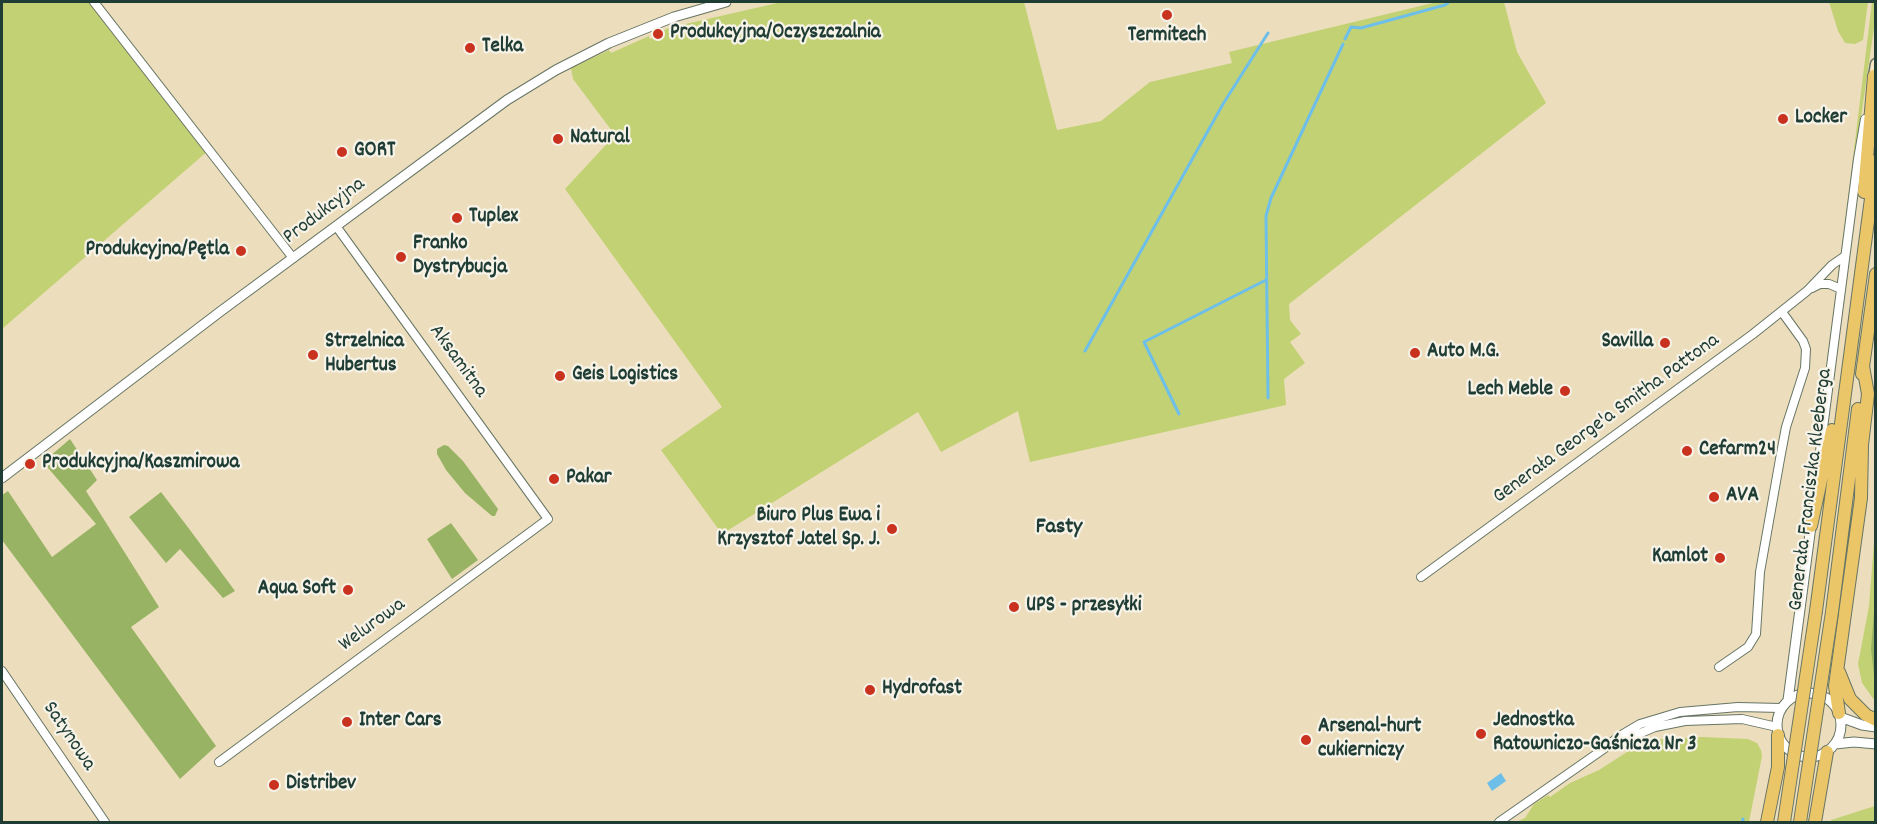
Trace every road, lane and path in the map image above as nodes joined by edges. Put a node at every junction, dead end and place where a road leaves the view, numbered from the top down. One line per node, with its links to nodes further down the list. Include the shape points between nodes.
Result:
1 (94, 2): 7 (street)
2 (726, 2): 5 (street, Produkcyjna, via 620,38 556,70 493,109)
3 (1875, 70): 6 (street); 8 (highway)
4 (1875, 161): 8 (highway, Generała Franciszka Kleeberga)
5 (336, 226): 7 (street, Produkcyjna); 16 (street, Aksamitna)
6 (1845, 256): 10 (street, Generała George'a Smitha Pattona); 11 (street)
7 (293, 258): 15 (street, Produkcyjna)
8 (1861, 261): 14 (highway, Generała Franciszka Kleeberga)
9 (1875, 274): 13 (highway, Generała Franciszka Kleeberga)
10 (1811, 288): 11 (street, via 1829,284); 12 (street, Generała George'a Smitha Pattona)
11 (1841, 289): 17 (street)
12 (1782, 312): 18 (street, Generała George'a Smitha Pattona); 19 (street, via 1803,341 1805,368 1780,459 1760,572 1756,634 1748,647)
13 (1863, 366): 20 (highway, via 1868,394 1861,498); 36 (highway, Generała Franciszka Kleeberga, bridge)
14 (1847, 370): 17 (highway); 35 (highway, Generała Franciszka Kleeberga, bridge)
15 (2, 478)
16 (548, 519): 31 (street, Welurowa)
17 (1811, 526): 22 (street)
18 (1421, 577)
19 (1719, 667)
20 (1838, 668): 24 (highway, via 1835,693); 25 (highway, via 1850,699)
21 (2, 671): 32 (street, Satynowa)
22 (1788, 700): 23 (street); 24 (street, via 1812,693 1828,699)
23 (1781, 708): 27 (street); 29 (street, via 1680,712 1640,724)
24 (1839, 715): 26 (street); 30 (street, via 1841,728)
25 (1875, 720)
26 (1875, 727)
27 (1777, 731): 29 (street, via 1742,719 1685,721 1643,731); 30 (street, via 1787,749 1802,757 1811,758); 34 (highway, via 1778,767)
28 (1875, 744): 30 (street, via 1854,742)
29 (1605, 748): 33 (street)
30 (1831, 748): 37 (highway)
31 (219, 762)
32 (105, 822)
33 (1499, 822)
34 (1767, 822)
35 (1784, 822)
36 (1800, 822)
37 (1815, 822)

